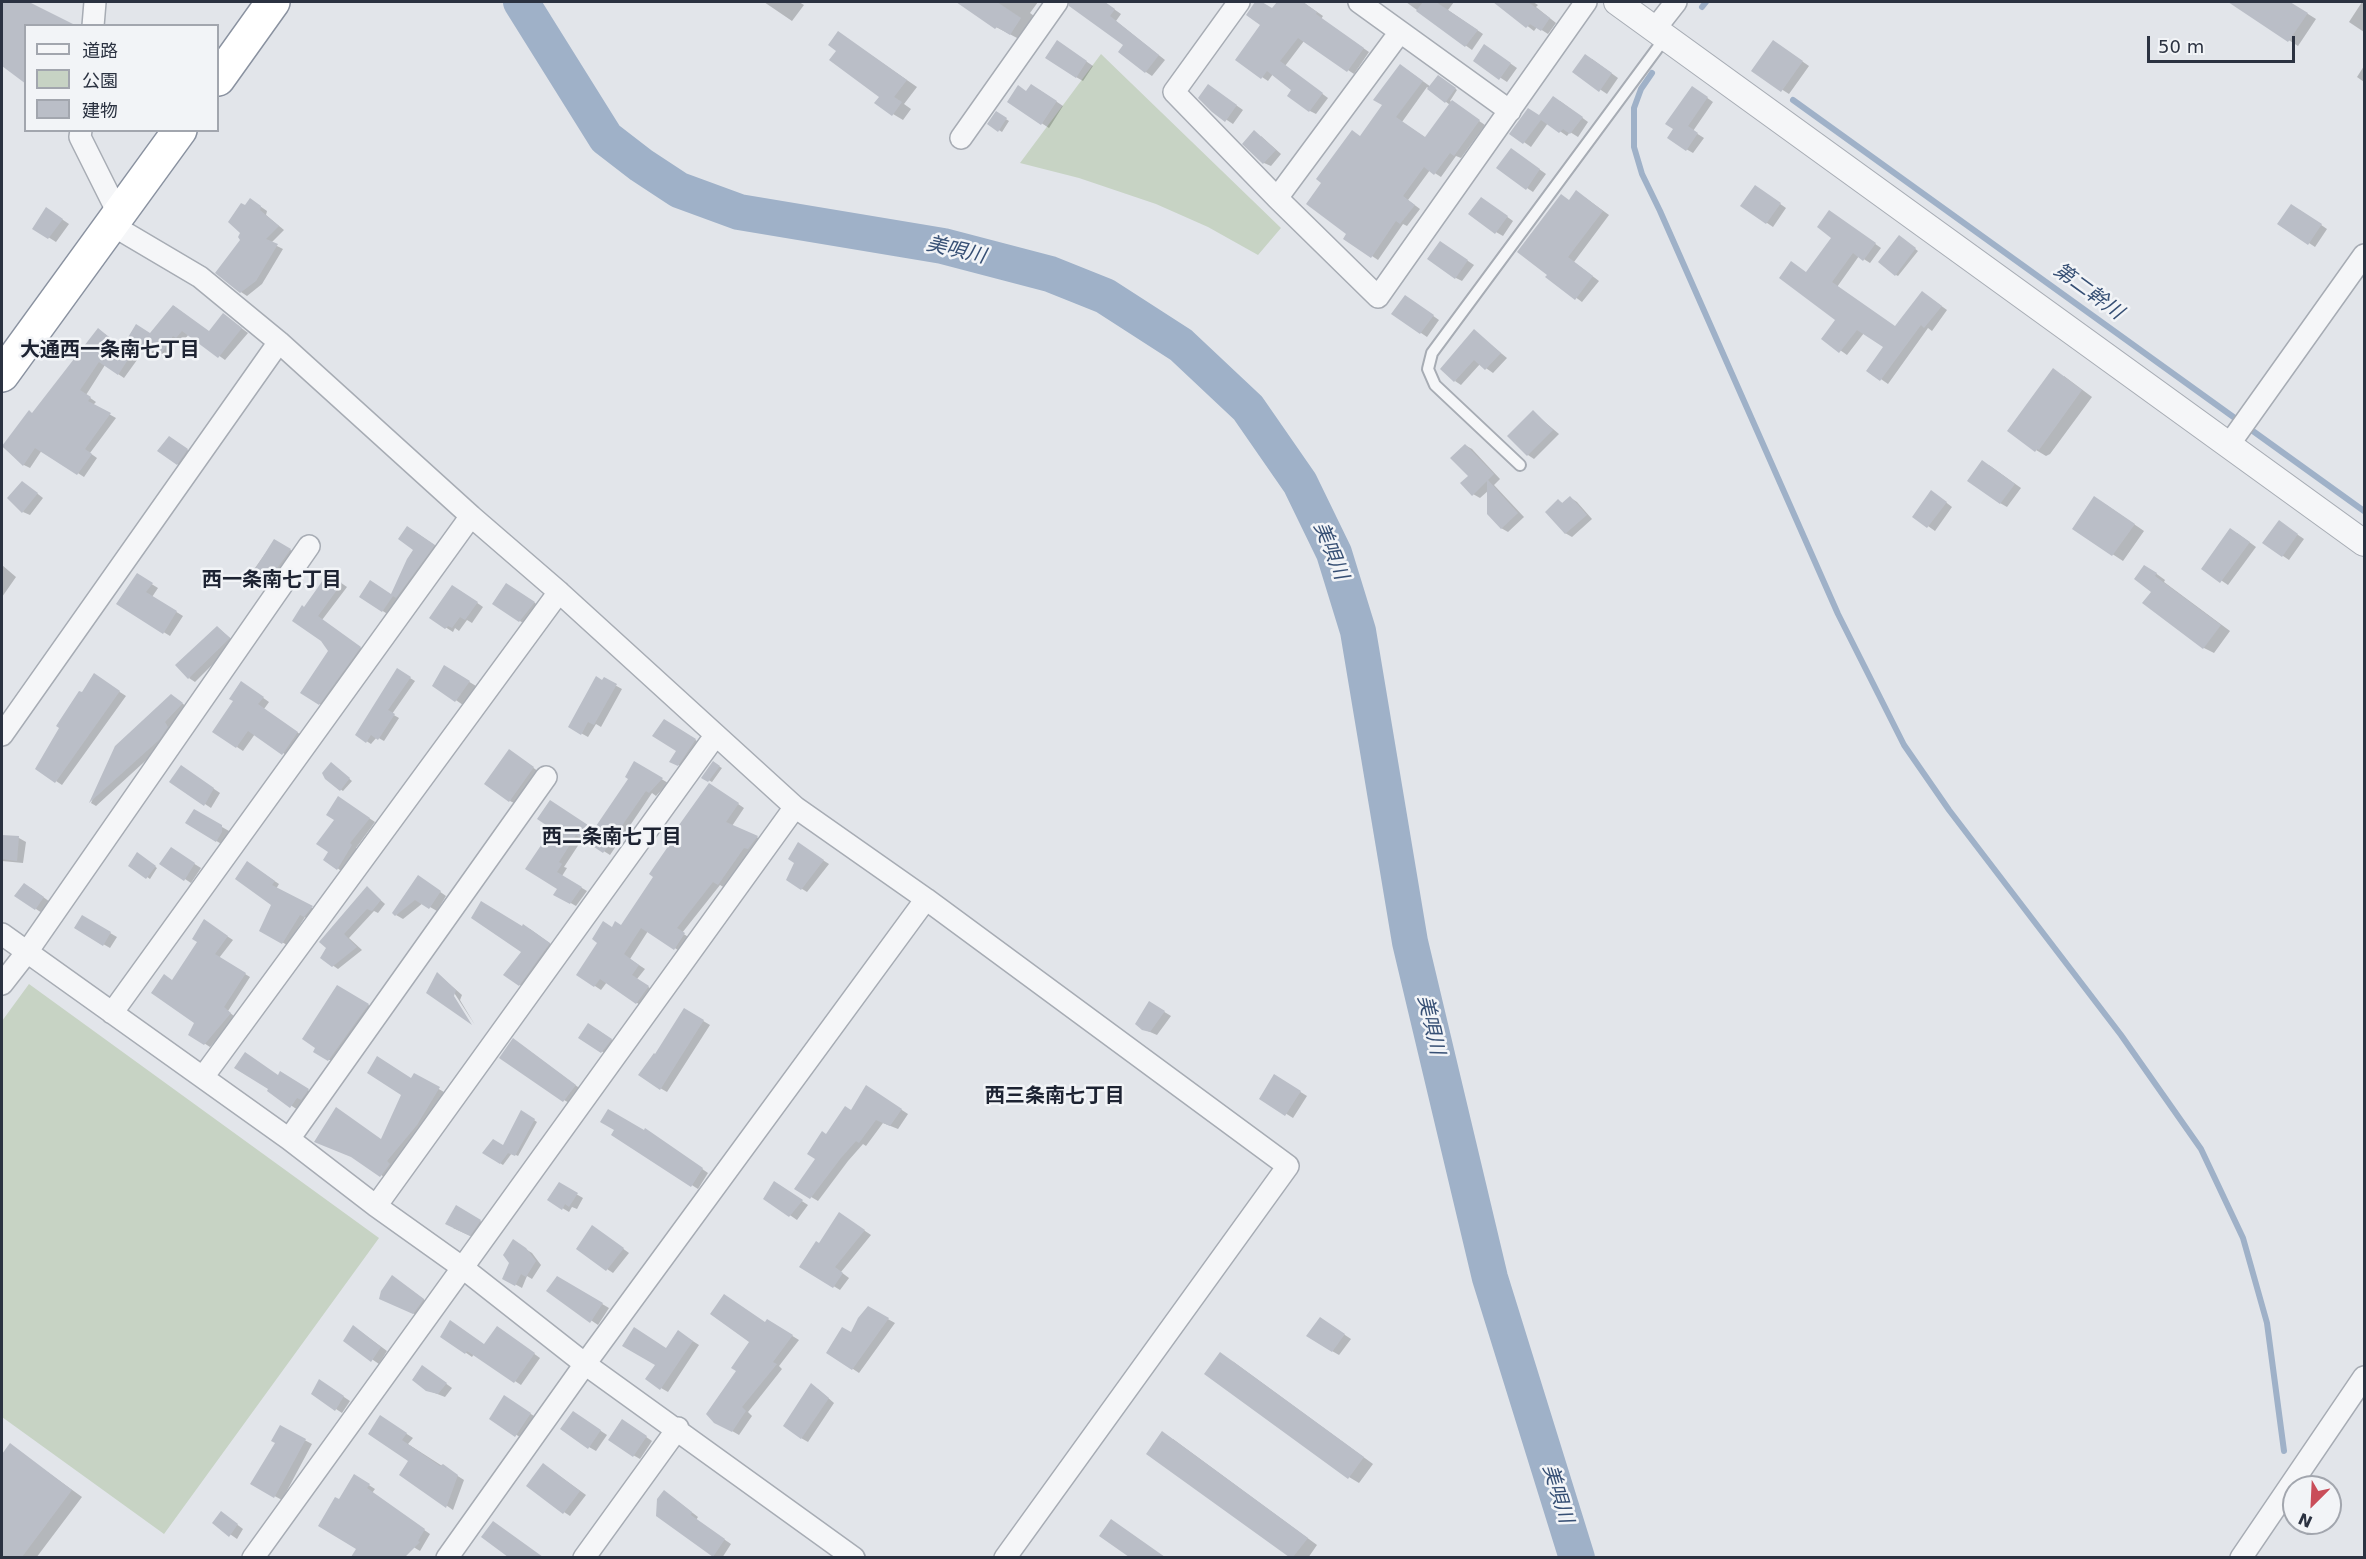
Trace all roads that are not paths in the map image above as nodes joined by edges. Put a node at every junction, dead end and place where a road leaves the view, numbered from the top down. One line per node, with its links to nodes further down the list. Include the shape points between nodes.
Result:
1 (95, 2): 9 (street)
2 (273, 2): 12 (highway)
3 (1239, 2): 17 (street, via 1174,92)
4 (1359, 2): 10 (street)
5 (1586, 2): 13 (street)
6 (1617, 2): 11 (street)
7 (1676, 2): 11 (street)
8 (1052, 4): 16 (street)
9 (93, 24)
10 (1400, 32): 13 (street); 17 (street)
11 (1660, 34): 22 (street); 23 (lane, via 1432,353 1428,369 1435,385)
12 (219, 78)
13 (1510, 111): 17 (street, via 1378,297)
14 (81, 132): 18 (street)
15 (179, 132): 18 (highway)
16 (961, 138)
17 (1277, 198)
18 (115, 220): 20 (street, via 200,277); 21 (highway)
19 (2364, 255): 22 (street)
20 (279, 342): 24 (street); 28 (street)
21 (2, 375)
22 (2228, 446): 25 (street)
23 (1520, 465)
24 (471, 516): 27 (street); 36 (street)
25 (2364, 543)
26 (309, 546): 34 (street)
27 (559, 592): 29 (street); 37 (street)
28 (2, 735)
29 (715, 736): 31 (street); 39 (street)
30 (546, 777): 38 (street)
31 (795, 807): 32 (street); 40 (street)
32 (926, 898): 41 (street); 48 (street, via 1288,1166)
33 (2, 934): 34 (street)
34 (27, 952): 35 (street); 36 (street)
35 (2, 984)
36 (112, 1013): 37 (street)
37 (203, 1077): 38 (street)
38 (289, 1139): 39 (street)
39 (376, 1206): 40 (street)
40 (463, 1268): 41 (street); 44 (street)
41 (585, 1364): 43 (street); 45 (street)
42 (2364, 1377): 49 (street)
43 (678, 1428): 46 (street); 47 (street)
44 (253, 1557)
45 (447, 1557)
46 (584, 1557)
47 (855, 1557)
48 (1005, 1557)
49 (2241, 1557)

